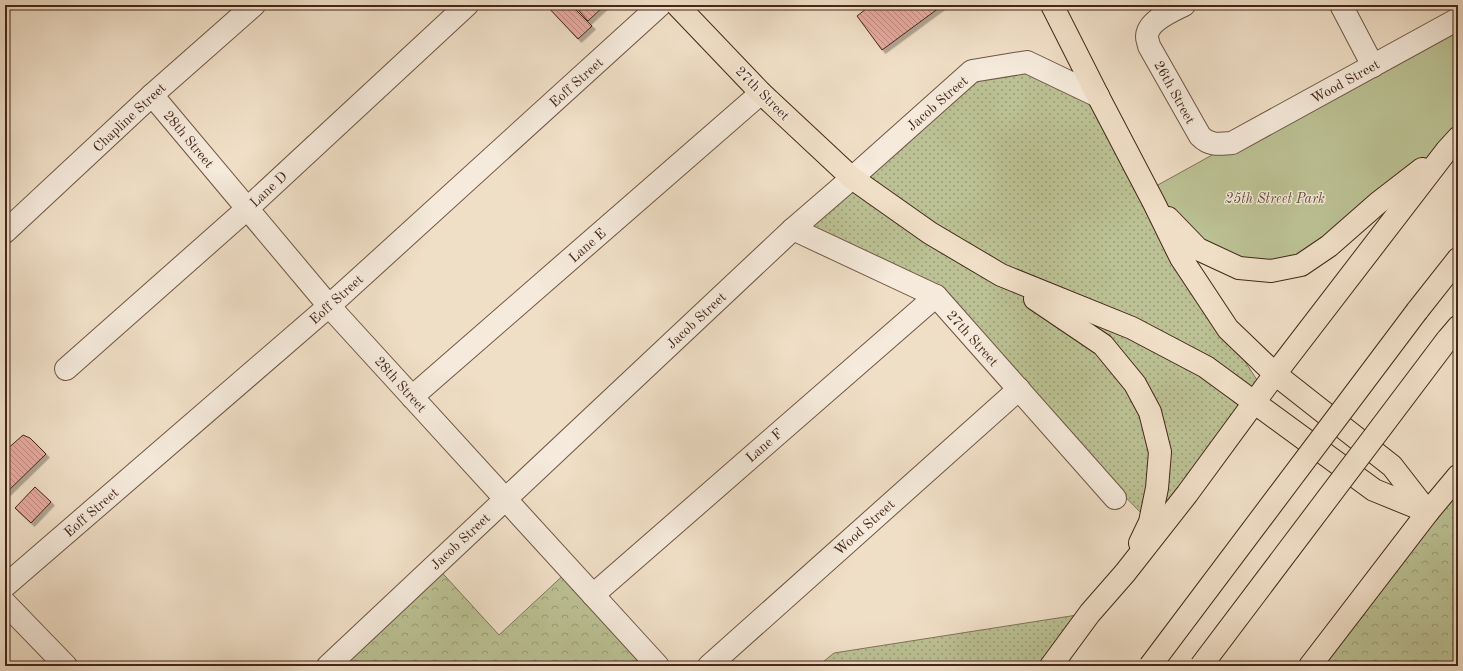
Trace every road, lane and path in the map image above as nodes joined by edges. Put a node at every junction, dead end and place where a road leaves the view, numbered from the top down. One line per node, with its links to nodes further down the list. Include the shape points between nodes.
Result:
1 (254, 5): 11 (street, Chapline Street)
2 (467, 5): 17 (street, Lane D)
3 (660, 5): 23 (street, Eoff Street)
4 (677, 5): 10 (main road, 27th Street)
5 (1052, 5): 12 (main road)
6 (1184, 5): 13 (street, 26th Street, via 1161,17 1150,29 1147,37 1149,46 1205,142)
7 (1341, 5): 9 (street)
8 (1458, 19): 9 (street, Wood Street)
9 (1374, 66): 13 (street, Wood Street)
10 (761, 93): 15 (main road, 27th Street); 28 (street, Lane E)
11 (152, 95): 17 (street, 28th Street); 19 (street, Chapline Street)
12 (1098, 96): 15 (street, Jacob Street, via 1027,62 972,71); 16 (main road)
13 (1232, 143)
14 (1452, 144): 16 (main road, via 1329,246 1301,265 1271,271 1239,268 1198,249); 26 (main road)
15 (852, 178): 18 (street, Jacob Street); 21 (main road, 27th Street, via 930,233)
16 (1154, 203): 26 (main road, via 1181,258 1228,329)
17 (248, 208): 23 (street, 28th Street); 25 (street, Lane D)
18 (794, 229): 22 (street, 27th Street); 32 (street, Jacob Street)
19 (5, 232)
20 (1458, 259): 43 (main road, bridge)
21 (1001, 275): 29 (main road, via 1132,328 1206,367); 34 (main road, via 1103,345 1135,384 1150,412 1160,452 1157,488 1150,522)
22 (936, 296): 27 (street, 27th Street); 36 (street, Lane F)
23 (329, 306): 28 (street, 28th Street); 35 (street, Eoff Street)
24 (1453, 334): 44 (main road, bridge)
25 (66, 369)
26 (1275, 374): 29 (main road); 33 (main road, via 1392,466)
27 (1019, 389): 31 (street, 27th Street); 41 (street, Wood Street)
28 (412, 397): 32 (street, 28th Street)
29 (1256, 403): 33 (main road, via 1374,490); 34 (main road)
30 (1458, 476): 33 (main road)
31 (1115, 498)
32 (505, 499): 36 (street, 28th Street); 39 (street, Jacob Street)
33 (1428, 512): 45 (main road)
34 (1125, 573): 42 (main road)
35 (5, 586)
36 (593, 595): 40 (street, 28th Street)
37 (5, 603): 38 (street)
38 (66, 666)
39 (328, 666)
40 (658, 666)
41 (709, 666)
42 (1051, 666)
43 (1150, 666)
44 (1201, 666)
45 (1310, 666)

